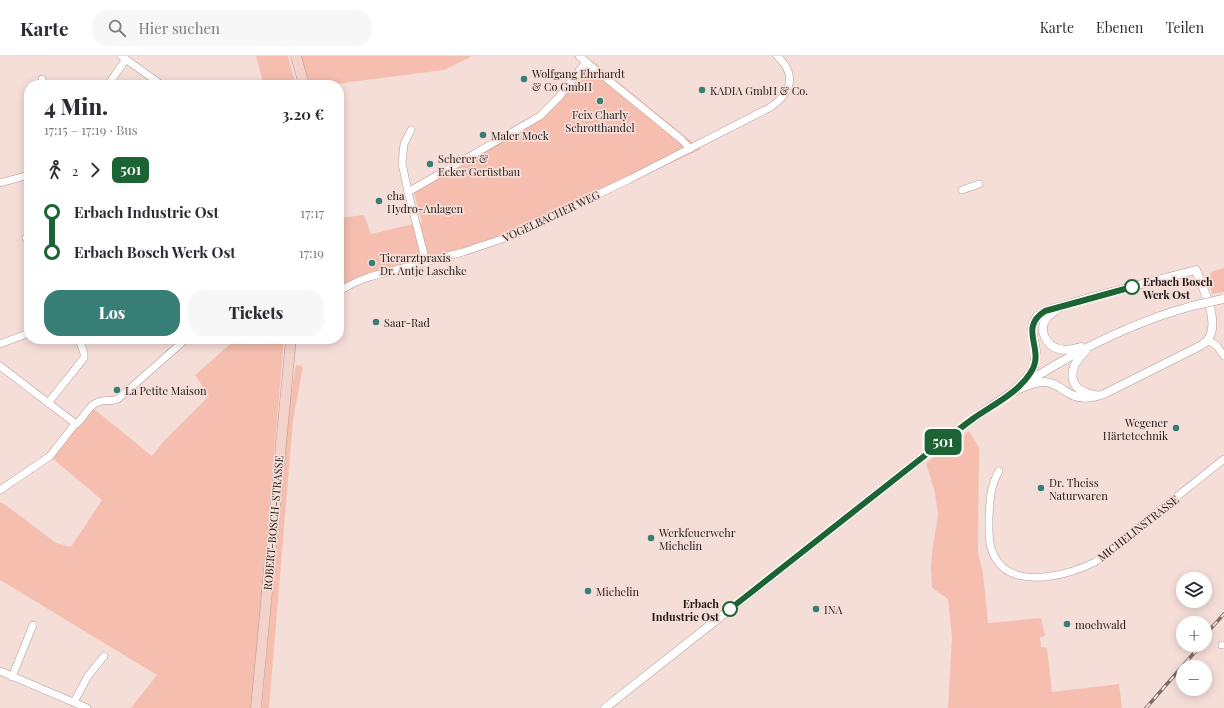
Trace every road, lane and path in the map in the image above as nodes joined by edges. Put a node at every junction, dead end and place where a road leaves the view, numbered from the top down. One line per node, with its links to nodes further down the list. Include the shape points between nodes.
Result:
1 (296, 56): 8 (main road)
2 (579, 56): 5 (street)
3 (777, 56): 10 (street, VOGELBACHER WEG, via 784,62 789,76 788,88 783,97 769,108)
4 (124, 58): 6 (street); 7 (street)
5 (586, 62): 10 (street); 15 (street, via 559,97 540,116)
6 (111, 80)
7 (155, 80)
8 (303, 80)
9 (410, 130): 15 (street, via 402,154)
10 (690, 148): 16 (street, VOGELBACHER WEG, via 520,232 464,252)
11 (24, 176): 12 (street)
12 (0, 183)
13 (979, 184): 14 (street)
14 (962, 190)
15 (408, 192): 16 (street)
16 (426, 262): 17 (street, VOGELBACHER WEG, via 369,277)
17 (344, 288)
18 (1224, 299): 21 (street, bridge, via 1140,322)
19 (1064, 306): 21 (street, via 1046,318 1045,337 1048,343 1060,350 1069,350); 22 (street, via 1196,270 1212,318 1212,333); 29 (street, via 1037,316 1032,329 1036,351 1034,367)
20 (24, 335): 23 (street)
21 (1101, 340): 29 (street); 30 (street, via 1076,361 1072,377 1075,384 1086,393 1094,396)
22 (1208, 340): 27 (street, via 1217,346); 30 (street, via 1199,347)
23 (0, 344)
24 (81, 344): 31 (street, via 84,358)
25 (180, 344): 32 (street, via 118,399 97,402)
26 (291, 344): 42 (main road, ROBERT-BOSCH-STRASSE)
27 (1224, 356)
28 (0, 366): 31 (street)
29 (1012, 392): 30 (street, via 1044,382 1083,399); 43 (street, via 942,442)
30 (1104, 394)
31 (48, 403): 32 (street)
32 (75, 424): 35 (street, via 50,456)
33 (1224, 459): 34 (street, MICHELINSTRASSE, via 1094,562 1075,570 1031,577 1016,575 1000,565 992,553 989,536 991,491)
34 (999, 471)
35 (0, 490)
36 (33, 625): 39 (street)
37 (104, 656): 40 (street, via 88,676)
38 (0, 671): 39 (street)
39 (12, 677): 40 (street)
40 (74, 702): 41 (street)
41 (87, 708)
42 (256, 708)
43 (605, 708)

